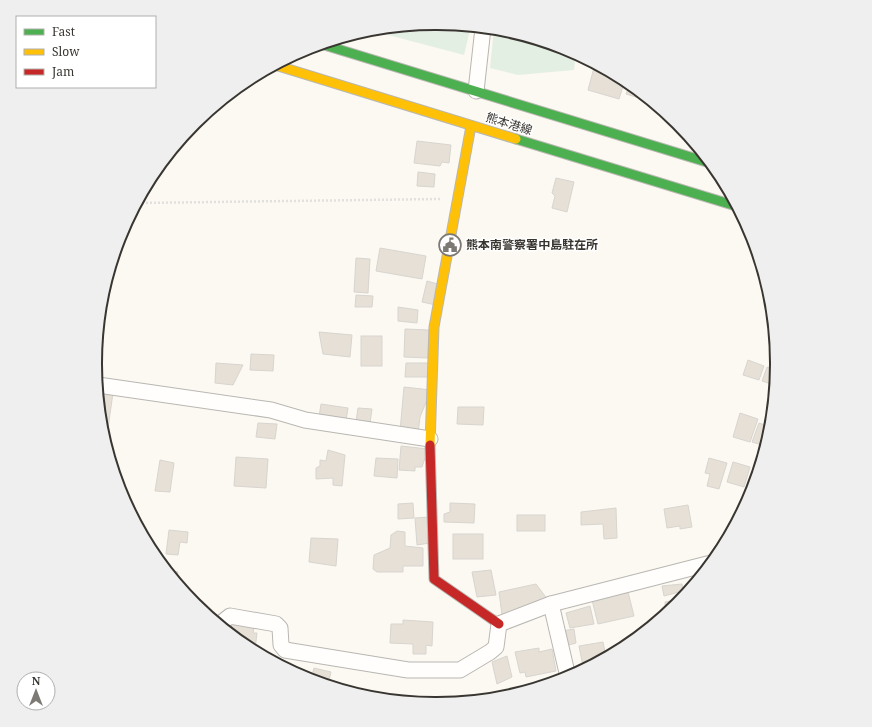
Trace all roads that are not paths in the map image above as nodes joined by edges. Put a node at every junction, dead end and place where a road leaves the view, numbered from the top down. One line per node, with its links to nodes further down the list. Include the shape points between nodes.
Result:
1 (483, 33): 4 (street)
2 (331, 47): 4 (main road, 熊本港線)
3 (283, 67): 5 (main road, 熊本港線)
4 (476, 95): 6 (main road, 熊本港線)
5 (472, 122): 7 (main road, 熊本港線); 9 (main road, via 434,326)
6 (701, 160)
7 (728, 204)
8 (103, 386): 9 (street, via 271,410 305,420)
9 (430, 439): 13 (main road, via 434,579)
10 (702, 565): 11 (street)
11 (550, 604): 13 (street); 14 (street)
12 (224, 621): 13 (street, via 230,616 276,624 280,628 280,645 285,650 408,670 460,670 496,647)
13 (499, 624)
14 (566, 671)

